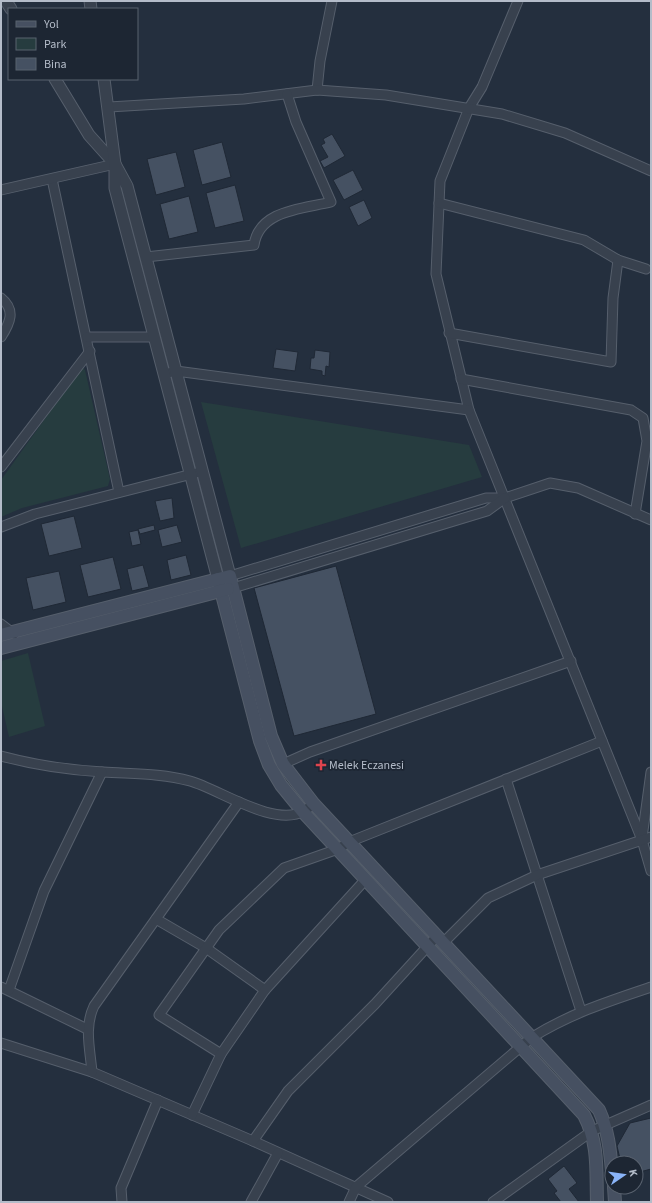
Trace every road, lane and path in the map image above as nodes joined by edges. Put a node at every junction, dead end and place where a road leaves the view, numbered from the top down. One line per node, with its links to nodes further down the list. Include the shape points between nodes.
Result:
1 (332, 1): 5 (street)
2 (518, 1): 8 (street, via 482,87)
3 (56, 80): 9 (street, via 89,135)
4 (104, 80): 7 (street)
5 (317, 90): 6 (street); 8 (street, via 386,94)
6 (287, 94): 7 (street); 14 (street, via 330,202 272,218 260,229 254,245)
7 (108, 107): 9 (street)
8 (469, 108): 10 (street, via 502,114 565,133); 13 (street, via 440,181)
9 (115, 164): 11 (street); 14 (street, via 127,186); 21 (street, via 115,188)
10 (651, 171)
11 (52, 179): 12 (street); 20 (street)
12 (1, 190)
13 (439, 203): 15 (street, via 584,240); 18 (street, via 436,274)
14 (146, 257): 23 (street)
15 (618, 260): 16 (street); 18 (street, via 611,362)
16 (646, 269)
17 (1, 298): 19 (street, via 10,308 11,317)
18 (450, 333): 25 (street)
19 (1, 337)
20 (87, 337): 21 (street); 22 (street)
21 (154, 337): 24 (street)
22 (90, 351): 27 (street); 30 (street)
23 (176, 371): 24 (street); 26 (street); 28 (street)
24 (164, 374): 29 (street)
25 (461, 379): 26 (street); 32 (street, via 631,410 643,418 647,441)
26 (469, 410): 31 (street)
27 (1, 467)
28 (202, 472): 29 (street); 35 (street)
29 (190, 474): 30 (street); 35 (street)
30 (119, 492): 34 (street, via 35,514)
31 (505, 498): 32 (street, via 550,483 578,488); 35 (street, via 486,498); 40 (street)
32 (635, 514): 33 (street)
33 (651, 520)
34 (1, 527)
35 (225, 584): 37 (main road); 38 (main road); 43 (main road, via 271,736); 49 (main road, via 260,741 268,766)
36 (1, 624): 37 (street)
37 (7, 634): 38 (street)
38 (21, 643): 39 (main road)
39 (1, 648)
40 (570, 661): 41 (street); 43 (street, via 310,752)
41 (602, 741): 46 (street); 50 (street)
42 (1, 756): 44 (street, via 36,766)
43 (283, 764): 48 (main road)
44 (102, 772): 47 (street, via 155,774 191,781); 61 (street, via 44,892)
45 (651, 772): 50 (street)
46 (506, 779): 51 (street); 54 (street)
47 (239, 802): 49 (street, via 285,816); 56 (street)
48 (313, 803): 49 (street); 51 (main road)
49 (304, 812): 52 (main road)
50 (647, 838): 53 (street); 54 (street)
51 (349, 842): 52 (street); 57 (main road)
52 (338, 849): 55 (main road); 59 (street, via 284,868 219,930)
53 (651, 871)
54 (537, 875): 57 (street, via 488,898); 63 (street)
55 (366, 879): 58 (main road); 62 (street)
56 (156, 919): 59 (street); 64 (street, via 94,1006)
57 (440, 940): 58 (street); 65 (main road)
58 (428, 946): 67 (main road); 75 (street, via 375,1004 288,1091)
59 (206, 948): 62 (street); 68 (street, via 159,1015)
60 (651, 987): 63 (street)
61 (5, 988): 64 (street)
62 (265, 990): 68 (street)
63 (581, 1011): 65 (street)
64 (87, 1029): 69 (street)
65 (531, 1038): 67 (street); 73 (main road, via 599,1110)
66 (1, 1043): 69 (street)
67 (521, 1048): 74 (main road, via 584,1115); 78 (street)
68 (221, 1054): 72 (street)
69 (92, 1072): 70 (street)
70 (158, 1100): 72 (street); 79 (street, via 121,1188)
71 (651, 1105): 73 (street)
72 (192, 1115): 75 (street)
73 (605, 1124): 74 (street); 77 (main road)
74 (592, 1131): 83 (street); 84 (main road, via 596,1148)
75 (253, 1141): 76 (street)
76 (278, 1153): 78 (street); 80 (street)
77 (610, 1155)
78 (356, 1187): 81 (street); 82 (street)
79 (122, 1202)
80 (251, 1202)
81 (349, 1202)
82 (388, 1202)
83 (494, 1202)
84 (597, 1202)

